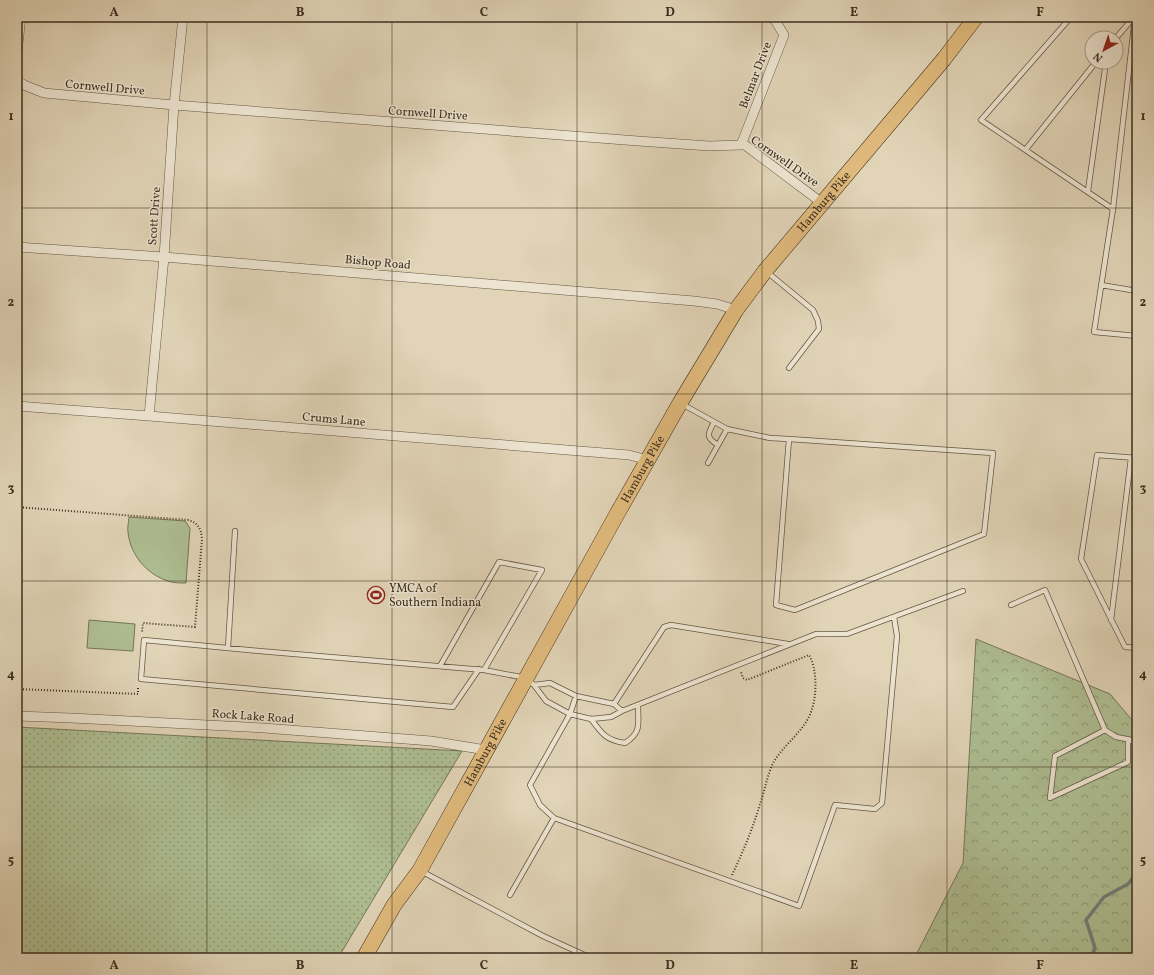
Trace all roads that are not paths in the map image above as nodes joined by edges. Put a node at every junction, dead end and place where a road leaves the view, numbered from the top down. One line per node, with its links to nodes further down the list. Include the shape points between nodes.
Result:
1 (21, 17): 8 (street)
2 (183, 17): 12 (street, Scott Drive)
3 (772, 17): 13 (street, Belmar Drive, via 784,35)
4 (976, 17): 16 (main road, Hamburg Pike, via 944,59)
5 (1071, 17): 14 (lane, via 981,120)
6 (1135, 17): 7 (lane); 17 (lane)
7 (1123, 30)
8 (17, 53)
9 (1090, 70): 14 (lane)
10 (1105, 70): 15 (lane)
11 (17, 80): 12 (street, Cornwell Drive, via 44,93)
12 (174, 105): 13 (street, Cornwell Drive, via 638,141 709,146); 19 (street, Scott Drive)
13 (741, 145): 16 (street, Cornwell Drive, via 745,145)
14 (1026, 149): 15 (lane)
15 (1088, 191): 17 (lane)
16 (822, 203): 20 (main road, Hamburg Pike)
17 (1113, 209): 21 (lane)
18 (17, 247): 19 (street, Bishop Road)
19 (164, 257): 23 (street, Bishop Road, via 694,301); 28 (street, Scott Drive)
20 (765, 271): 23 (main road, Hamburg Pike); 25 (lane, via 813,310 818,321 819,329)
21 (1101, 285): 22 (lane); 24 (lane, via 1094,332)
22 (1137, 291)
23 (736, 310): 26 (main road, Hamburg Pike)
24 (1137, 336)
25 (788, 368)
26 (680, 403): 29 (lane); 35 (main road, Hamburg Pike)
27 (17, 406): 28 (street, Crums Lane)
28 (149, 416): 35 (street, Crums Lane, via 629,455)
29 (714, 422): 30 (lane); 32 (lane, via 709,438)
30 (727, 429): 31 (lane, via 770,438); 32 (lane)
31 (789, 439): 31 (lane, via 993,453 984,534 795,610 776,605)
32 (718, 445): 36 (lane)
33 (1131, 458): 34 (lane); 41 (lane); 41 (lane, via 1097,455 1081,559)
34 (1137, 458)
35 (648, 460): 47 (main road, Hamburg Pike, via 616,514)
36 (708, 463)
37 (236, 531): 43 (lane)
38 (963, 591): 40 (lane)
39 (1011, 605): 55 (lane, via 1045,590)
40 (894, 617): 42 (lane, via 847,634 816,634); 59 (lane, via 896,636 882,803 875,809 835,805 799,906)
41 (1111, 620): 44 (lane, via 1125,647)
42 (790, 644): 49 (lane, via 671,624 664,627); 50 (lane)
43 (228, 648): 45 (lane); 46 (lane, via 144,640 141,679 453,706)
44 (1137, 648)
45 (440, 666): 46 (lane); 46 (lane, via 499,562 542,570)
46 (481, 670): 47 (lane)
47 (530, 682): 48 (lane, via 550,683); 52 (lane, via 546,701); 58 (main road, Hamburg Pike)
48 (576, 696): 49 (lane); 52 (lane)
49 (614, 704): 51 (lane)
50 (638, 705): 51 (lane); 54 (lane, via 638,728 634,737 625,743 604,736)
51 (622, 711): 54 (lane, via 611,717)
52 (570, 714): 54 (lane); 59 (lane, via 530,785 540,805)
53 (17, 716): 58 (street, Rock Lake Road, via 264,728 431,741)
54 (591, 719)
55 (1105, 730): 56 (lane, via 1116,738); 56 (lane, via 1055,756 1050,798 1128,762)
56 (1128, 740): 57 (lane)
57 (1137, 741)
58 (486, 750): 60 (main road, Hamburg Pike)
59 (554, 818): 61 (lane)
60 (420, 870): 62 (main road, Hamburg Pike, via 394,905); 63 (lane, via 542,936)
61 (510, 895)
62 (364, 958)
63 (591, 958)

